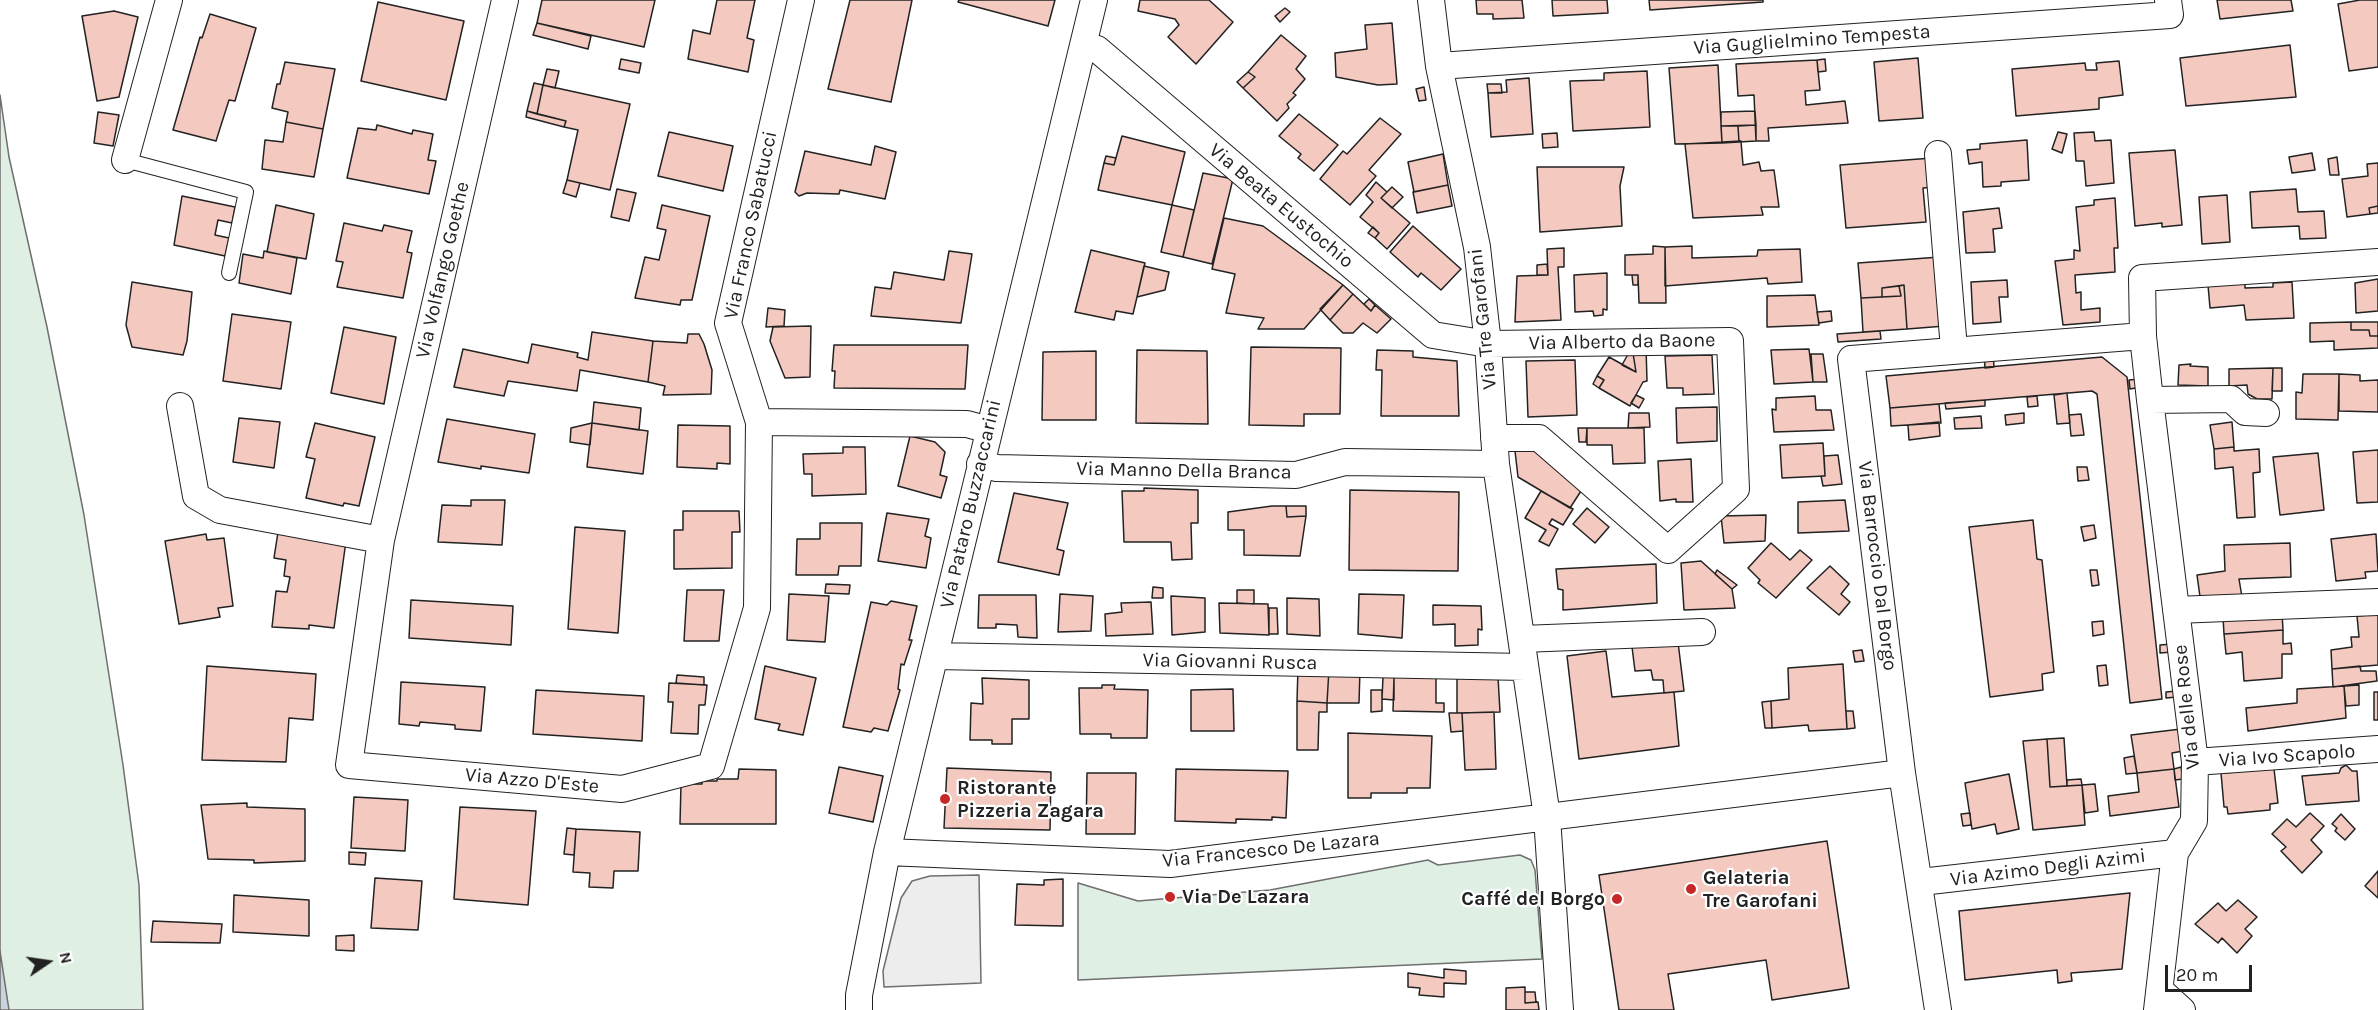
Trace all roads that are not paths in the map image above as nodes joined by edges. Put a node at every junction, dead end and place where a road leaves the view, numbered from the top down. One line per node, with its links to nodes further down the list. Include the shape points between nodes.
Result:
1 (169, 0): 10 (street)
2 (505, 0): 24 (street, Via Volfango Goethe)
3 (801, 0): 19 (street, Via Franco Sabatucci, via 728,323)
4 (1094, 0): 7 (street, Via Pataro Buzzaccarini)
5 (1431, 0): 8 (street, Via Tre Garofani)
6 (2168, 0): 8 (street, Via Guglielmino Tempesta, via 2170,15)
7 (1083, 45): 14 (street, Via Beata Eustochio, via 1097,49 1433,335); 20 (street, Via Pataro Buzzaccarini)
8 (1439, 66): 14 (street, Via Tre Garofani, via 1477,247)
9 (1938, 154): 15 (street)
10 (125, 160): 12 (lane, via 246,192)
11 (2378, 262): 13 (street, Via delle Rose, via 2142,278)
12 (229, 273)
13 (2144, 336): 15 (street); 16 (street, Via delle Rose)
14 (1488, 344): 21 (street, Via Tre Garofani); 21 (street, Via Alberto da Baone, via 1730,340 1736,489 1668,550 1539,438)
15 (1954, 350): 35 (street, Via Barroccio Dal Borgo, via 1851,358)
16 (2150, 400): 18 (street, via 2231,399 2246,412); 26 (street, Via delle Rose)
17 (180, 406): 24 (street, via 196,496 219,510)
18 (2266, 413)
19 (759, 422): 20 (street, via 967,424); 34 (street, Via Franco Sabatucci, via 757,608)
20 (988, 430): 22 (street, Via Pataro Buzzaccarini)
21 (1494, 438): 23 (street, Via Tre Garofani)
22 (980, 464): 23 (street, Via Manno Della Branca, via 997,468 1296,475 1346,462); 29 (street, Via Pataro Buzzaccarini)
23 (1496, 464): 28 (street, Via Tre Garofani)
24 (381, 540): 33 (street, Via Volfango Goethe)
25 (2378, 602): 26 (street)
26 (2176, 610): 32 (street, Via delle Rose)
27 (1702, 632): 28 (street)
28 (1522, 639): 30 (street, Via Tre Garofani)
29 (935, 656): 30 (street, Via Giovanni Rusca); 37 (street, Via Pataro Buzzaccarini)
30 (1525, 667): 36 (street, Via Tre Garofani)
31 (2378, 749): 32 (street, Via Ivo Scapolo)
32 (2195, 762): 38 (street, Via delle Rose, via 2194,821)
33 (350, 765): 34 (street, Via Azzo D'Este, via 622,789)
34 (711, 766)
35 (1902, 773): 36 (street); 39 (street, Via Barroccio Dal Borgo)
36 (1547, 817): 37 (street, Via Francesco De Lazara, via 1170,864); 42 (street, Via Tre Garofani)
37 (887, 852): 41 (street, Via Pataro Buzzaccarini)
38 (2175, 853): 39 (street, Via Azimo Degli Azimi); 40 (street, Via delle Rose)
39 (1921, 882): 43 (street, Via Barroccio Dal Borgo)
40 (2159, 1000): 44 (street)
41 (859, 1010)
42 (1560, 1010)
43 (1938, 1010)
44 (2182, 1010)

